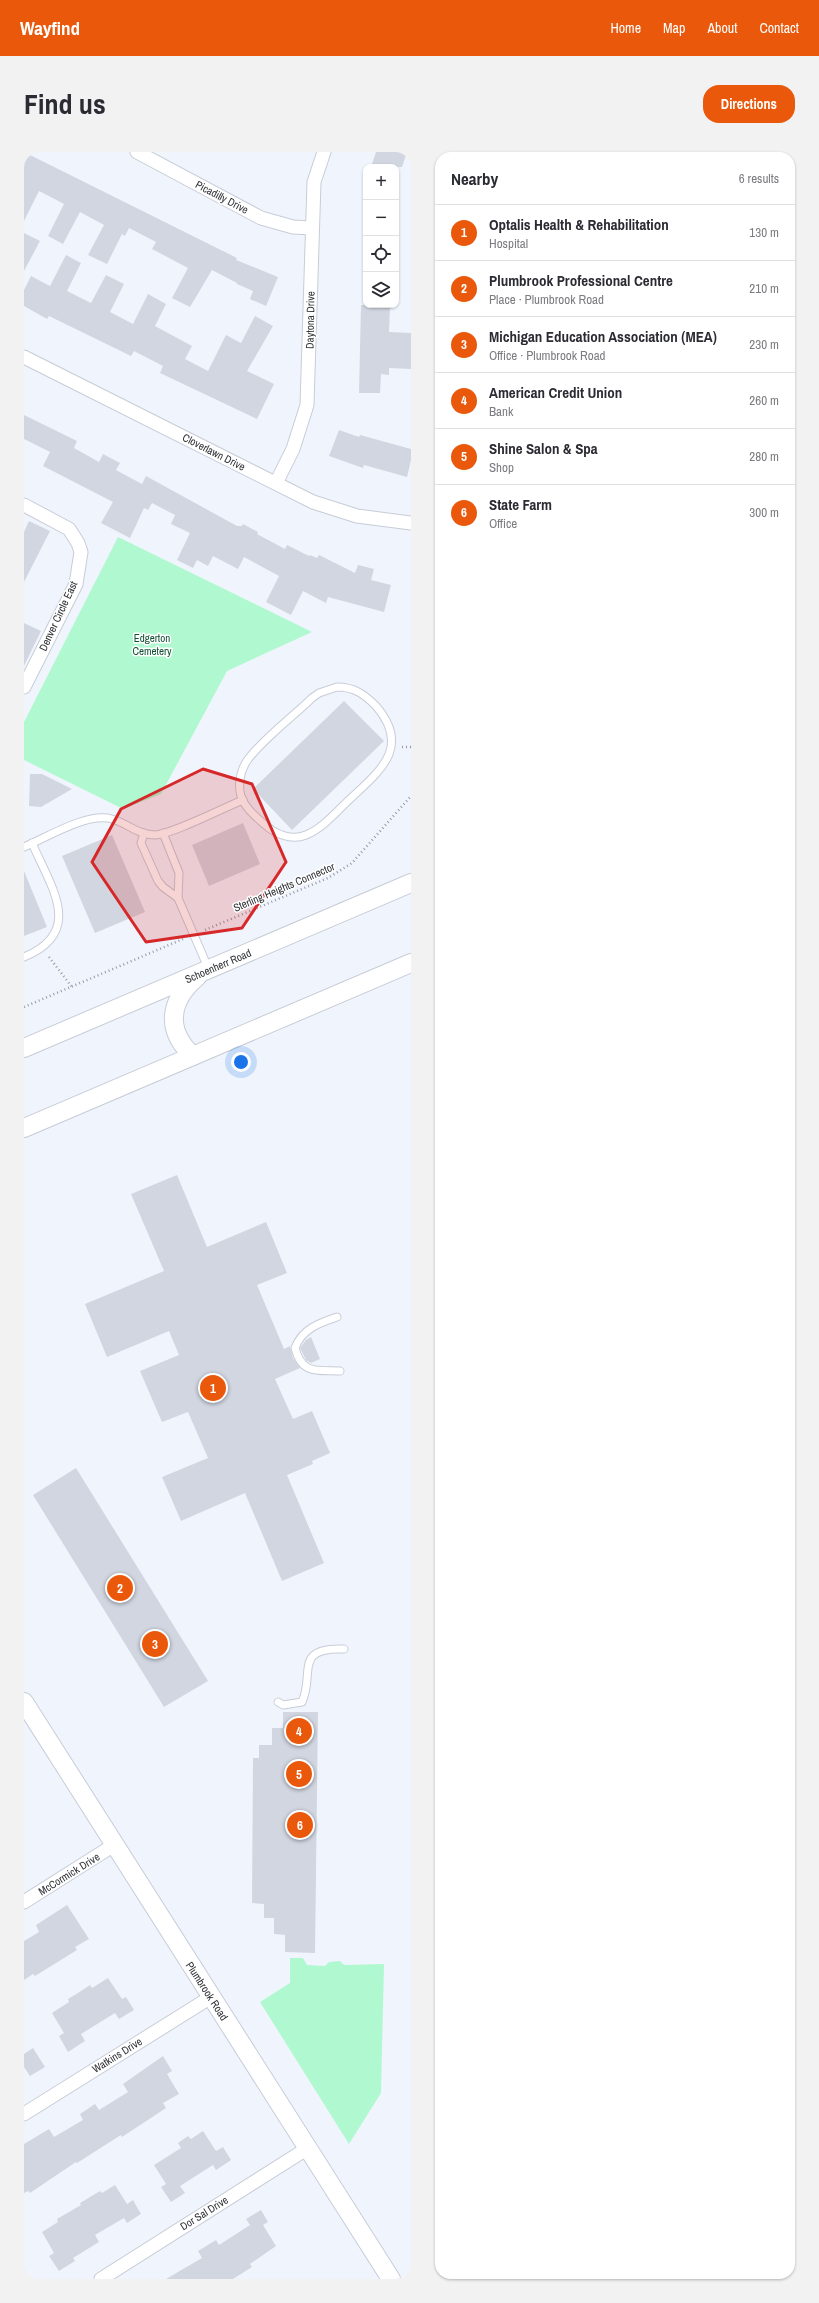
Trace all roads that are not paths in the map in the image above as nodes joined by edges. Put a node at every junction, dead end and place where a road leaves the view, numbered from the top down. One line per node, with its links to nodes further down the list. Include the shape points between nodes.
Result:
1 (137, 152): 3 (street, Picadilly Drive, via 261,218 293,227)
2 (324, 152): 3 (street, Daytona Drive, via 314,182)
3 (312, 228): 5 (street, Daytona Drive, via 307,405 293,449)
4 (24, 357): 5 (street, Cloverlawn Drive)
5 (276, 483): 7 (street, Cloverlawn Drive, via 332,509 357,516)
6 (24, 505): 8 (street, Denver Circle East, via 68,529 78,543 80,559 76,584)
7 (411, 523)
8 (24, 687)
9 (243, 800): 9 (lane, via 240,782 246,763 319,693 337,686 360,692 388,721 393,734 393,746 385,766 313,832 298,837 280,835 251,812); 11 (lane)
10 (144, 834): 11 (lane); 12 (lane, via 116,819 99,817 80,822); 15 (lane, via 141,843 158,881)
11 (163, 834): 15 (lane, via 179,873)
12 (32, 843): 13 (lane); 16 (lane, via 61,914 55,935 43,948)
13 (24, 847)
14 (411, 883): 18 (main road, Schoenherr Road)
15 (178, 898): 18 (lane)
16 (24, 957)
17 (411, 963): 20 (main road)
18 (205, 972): 19 (main road, Schoenherr Road); 20 (main road, via 183,991 174,1012 175,1033)
19 (24, 1048)
20 (193, 1056): 21 (main road)
21 (24, 1128)
22 (337, 1318): 23 (lane, via 325,1321 302,1334 295,1348 301,1364 308,1369)
23 (340, 1371)
24 (344, 1649): 26 (lane, via 324,1650 309,1662 306,1671 306,1695 302,1702)
25 (24, 1702): 27 (main road, Plumbrook Road)
26 (278, 1702)
27 (114, 1845): 28 (street, McCormick Drive); 29 (main road, Plumbrook Road)
28 (24, 1902)
29 (211, 1997): 30 (street, Watkins Drive); 31 (main road, Plumbrook Road)
30 (24, 2114)
31 (308, 2148): 32 (street, Dor Sal Drive); 33 (main road, Plumbrook Road)
32 (101, 2279)
33 (390, 2279)

